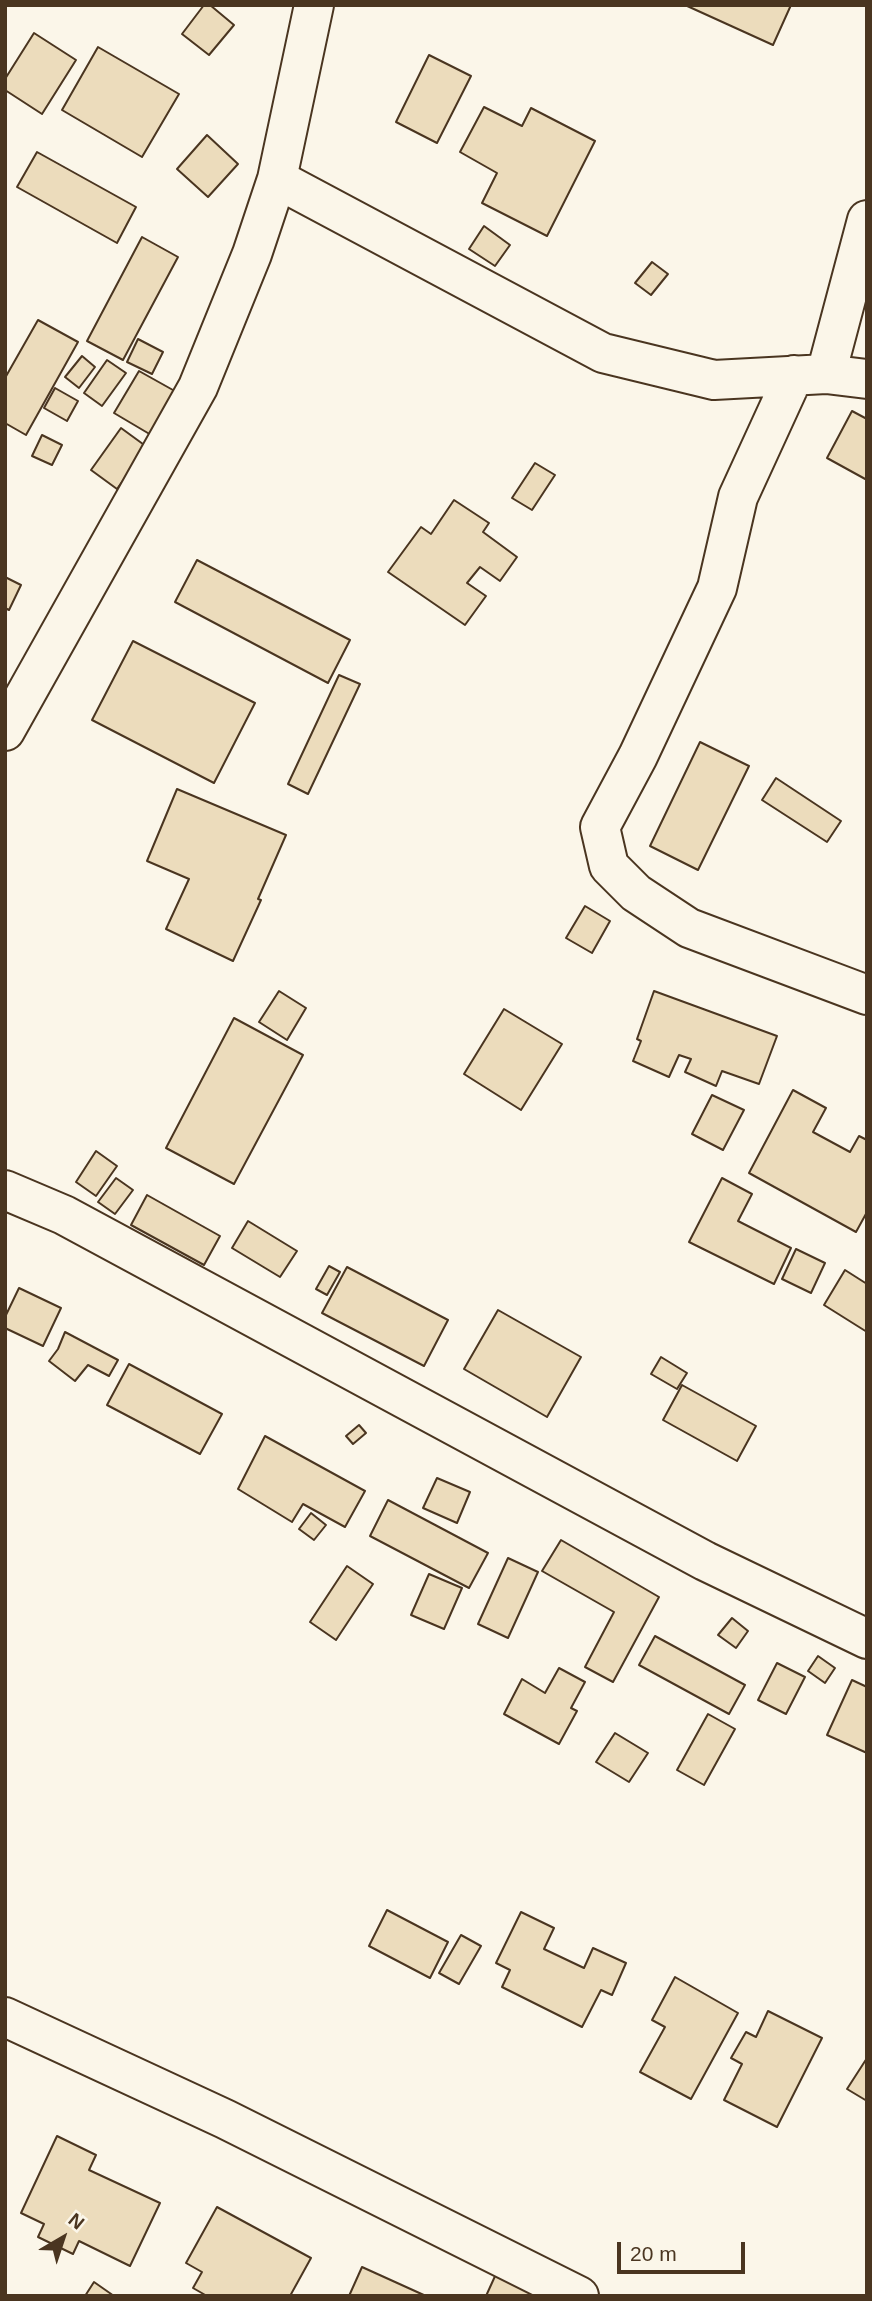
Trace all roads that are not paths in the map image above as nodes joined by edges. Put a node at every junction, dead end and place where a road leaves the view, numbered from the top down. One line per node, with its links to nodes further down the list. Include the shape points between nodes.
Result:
1 (314, 5): 2 (street)
2 (277, 179): 4 (street, via 603,352 714,380); 6 (street, via 198,387)
3 (867, 220): 4 (street)
4 (810, 375): 5 (street); 7 (street, via 737,497 717,588 600,827 609,866 636,892 689,928)
5 (867, 379)
6 (5, 732)
7 (867, 995)
8 (5, 1190): 9 (street, via 64,1215 705,1561)
9 (867, 1639)
10 (5, 2017): 11 (street, via 225,2119)
11 (579, 2296)

